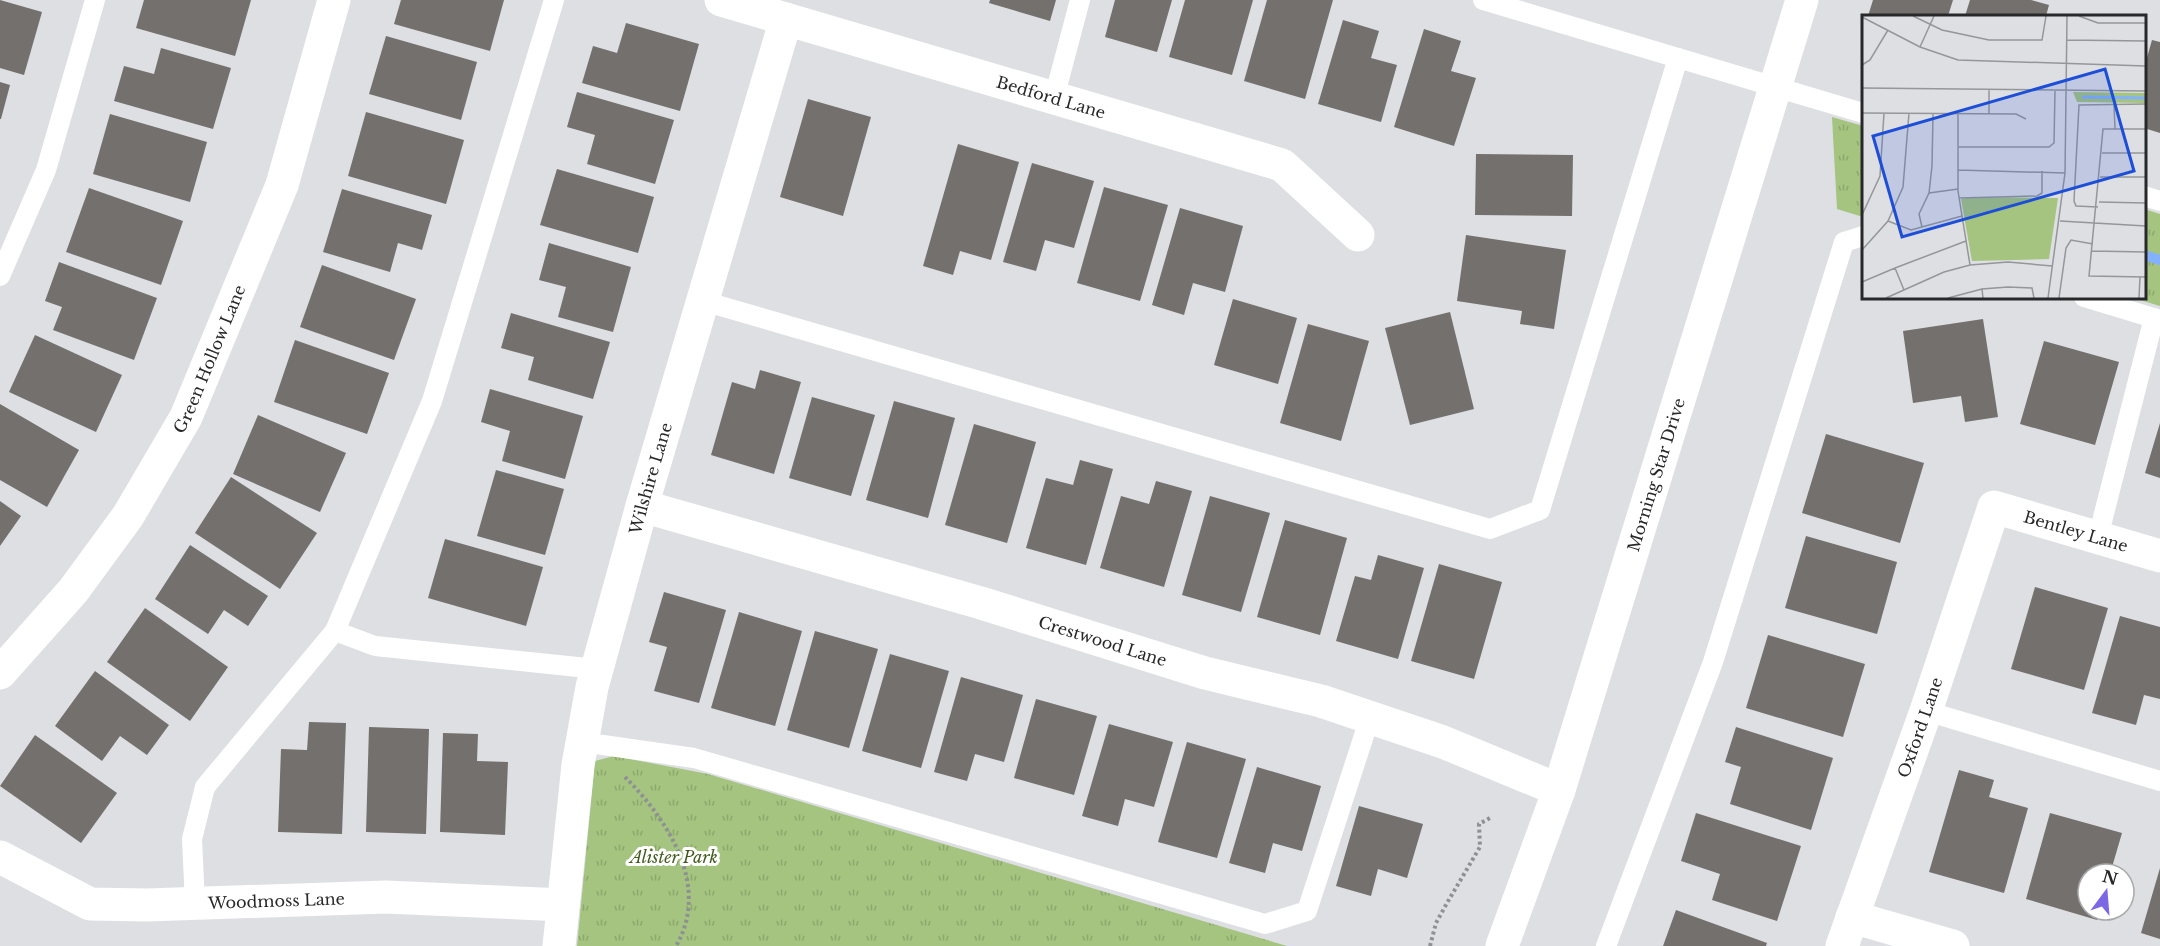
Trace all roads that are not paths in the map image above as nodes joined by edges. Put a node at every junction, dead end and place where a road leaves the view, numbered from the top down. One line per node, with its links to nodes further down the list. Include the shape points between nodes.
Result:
1 (95, 0): 17 (lane, via 46,170)
2 (334, 0): 27 (street, Green Hollow Lane, via 282,185 186,417 128,516 73,591)
3 (554, 0): 25 (lane, via 432,401)
4 (721, 0): 8 (street, Bedford Lane)
5 (1080, 0): 11 (lane)
6 (1483, 0): 9 (lane)
7 (1802, 0): 10 (street, Morning Star Drive)
8 (786, 19): 11 (street, Bedford Lane); 19 (street, Wilshire Lane)
9 (1678, 58): 10 (lane); 19 (lane, via 1540,510 1490,529)
10 (1776, 87): 12 (lane); 32 (street, Morning Star Drive)
11 (1054, 98): 15 (street, Bedford Lane, via 1282,165)
12 (1862, 113)
13 (2145, 196): 14 (lane)
14 (2160, 201)
15 (1358, 235)
16 (1862, 236): 39 (lane, via 1844,242 1713,662)
17 (0, 276)
18 (2087, 298): 20 (lane)
19 (703, 301): 21 (street, Wilshire Lane)
20 (2157, 319): 23 (lane)
21 (642, 506): 26 (street, Wilshire Lane); 29 (street, Crestwood Lane, via 981,603 1204,673 1320,700)
22 (1994, 507): 23 (street, Bentley Lane); 28 (street, Oxford Lane)
23 (2098, 537): 24 (street, Bentley Lane)
24 (2160, 556)
25 (335, 631): 26 (lane, via 375,646); 34 (lane, via 205,787 192,839)
26 (597, 669): 30 (street, Wilshire Lane)
27 (0, 674)
28 (1926, 711): 31 (lane); 36 (street, Oxford Lane)
29 (1370, 717): 30 (lane, via 1307,911 1265,924 694,758); 32 (street, Crestwood Lane)
30 (594, 744): 35 (street, Wilshire Lane)
31 (2160, 781)
32 (1559, 790): 38 (street, Morning Star Drive)
33 (0, 857): 34 (street, Woodmoss Lane, via 90,904)
34 (195, 904): 35 (street, Woodmoss Lane, via 386,897)
35 (563, 905): 37 (street, Wilshire Lane)
36 (1847, 931): 40 (street)
37 (559, 946)
38 (1502, 946)
39 (1606, 946)
40 (1953, 946)

